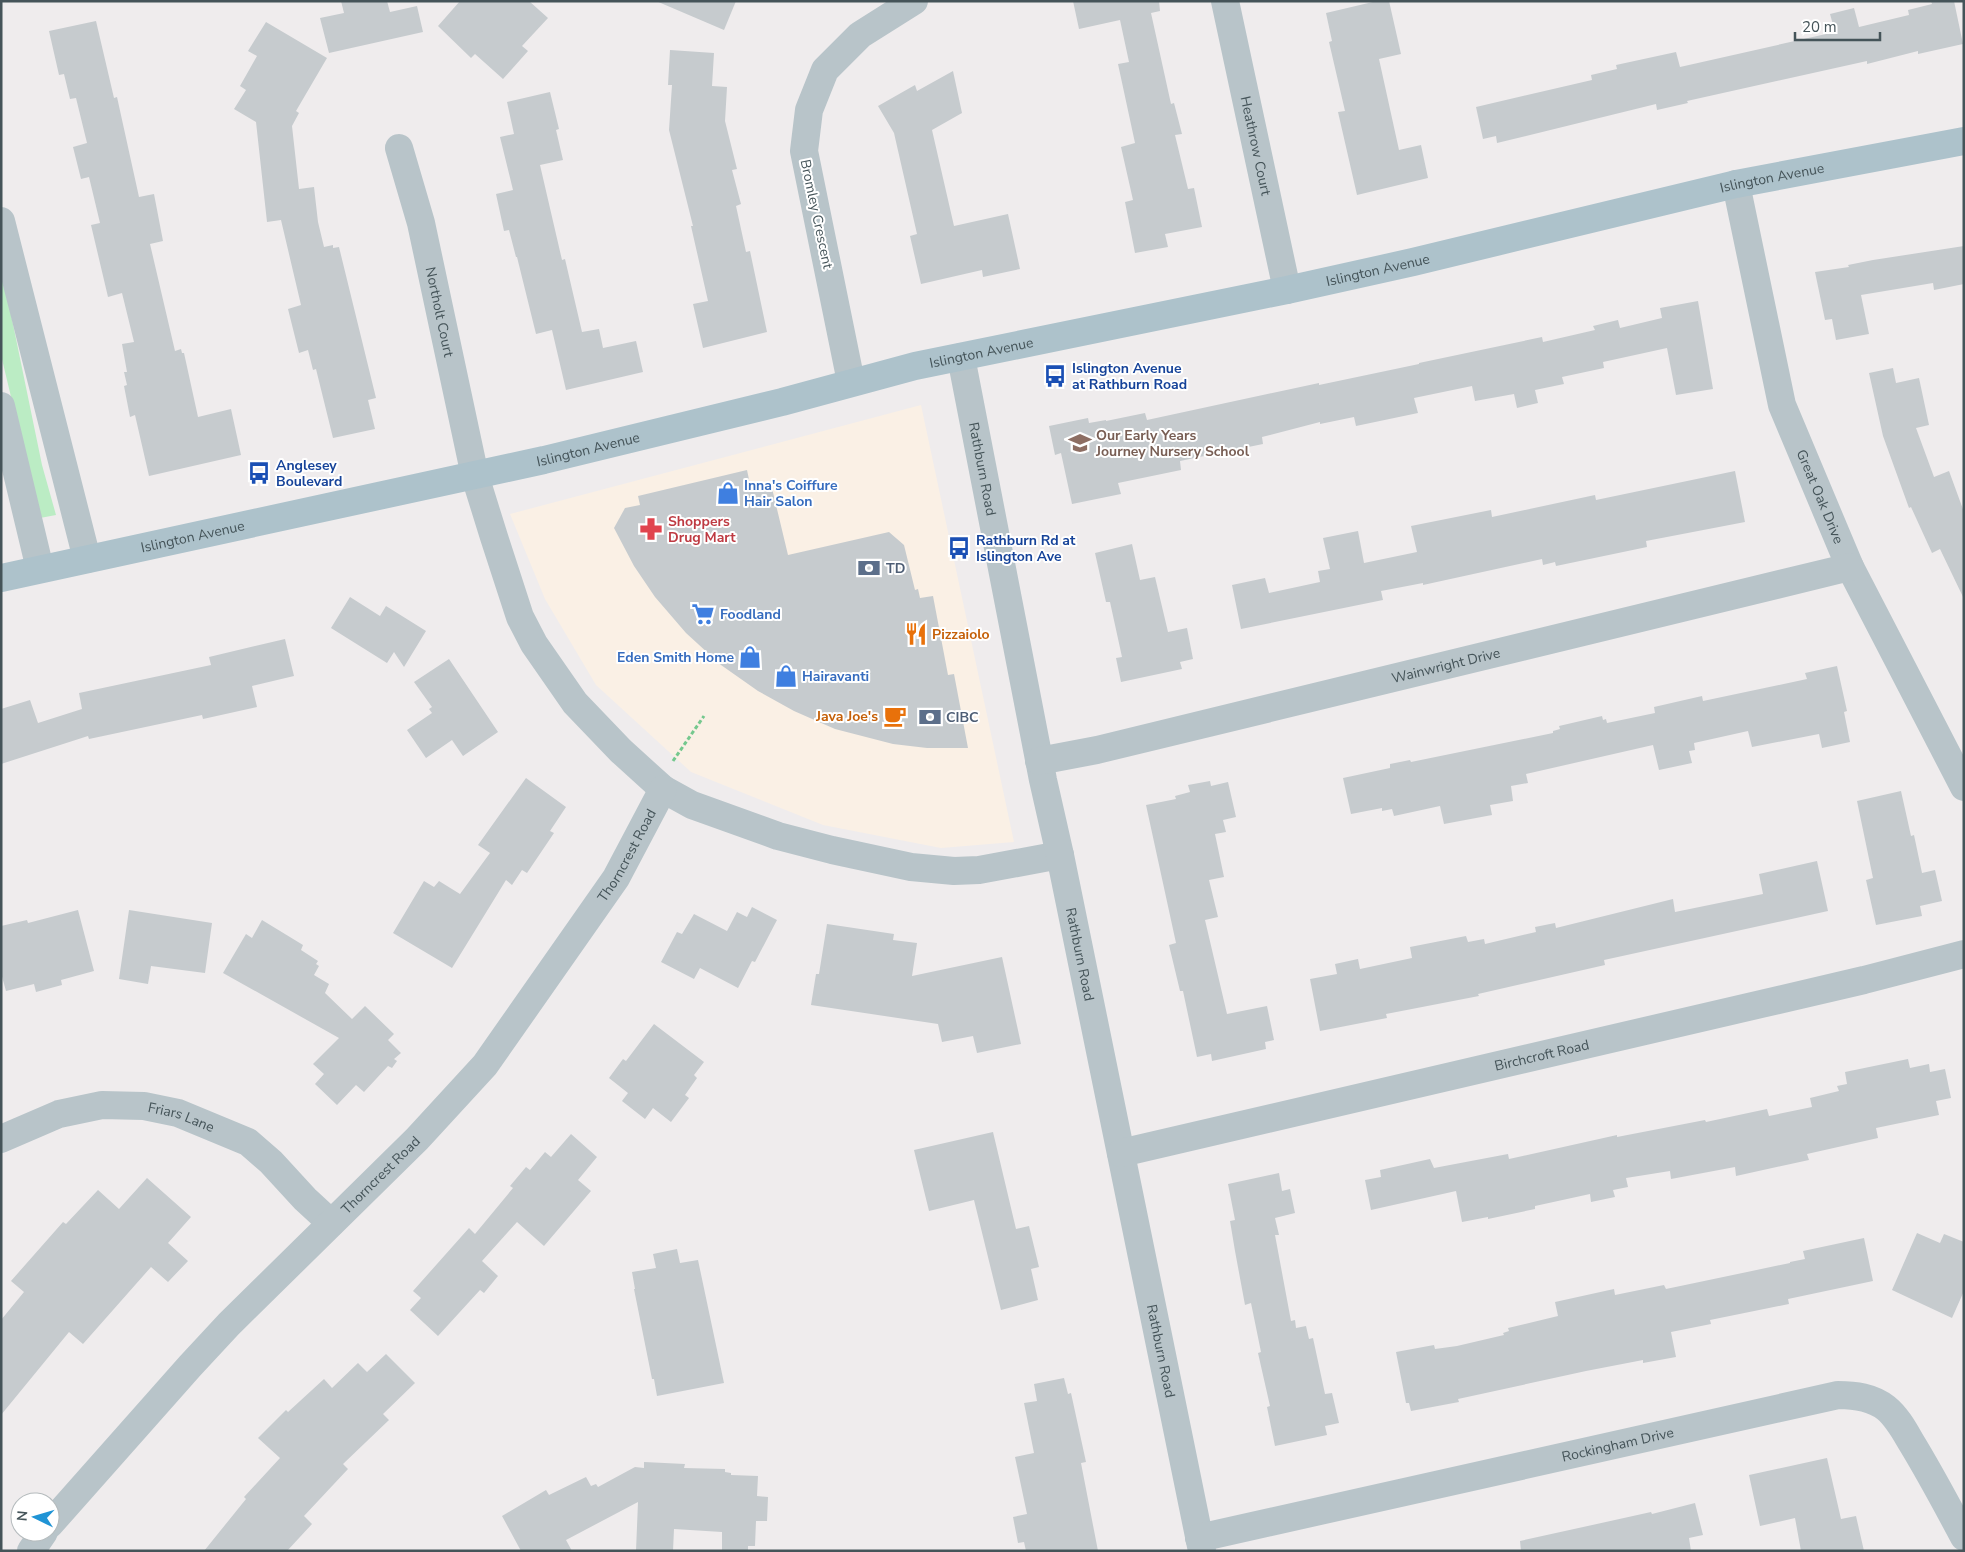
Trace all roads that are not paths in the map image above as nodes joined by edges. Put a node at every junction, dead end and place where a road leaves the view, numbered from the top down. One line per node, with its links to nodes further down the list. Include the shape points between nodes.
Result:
1 (914, 1): 9 (street, Bromley Crescent, via 860,35 825,70 810,110 804,151)
2 (1225, 1): 7 (street, Heathrow Court)
3 (1964, 141): 5 (main road, Islington Avenue)
4 (399, 148): 11 (street, Northolt Court, via 421,223)
5 (1736, 184): 7 (main road, Islington Avenue); 13 (street, Great Oak Drive, via 1782,405)
6 (1, 221): 12 (street)
7 (1287, 290): 8 (main road, Islington Avenue)
8 (961, 357): 9 (main road, Islington Avenue); 16 (street, Rathburn Road)
9 (851, 382): 11 (main road, Islington Avenue, via 782,402)
10 (1, 406): 14 (street)
11 (475, 476): 12 (main road, Islington Avenue); 17 (street, via 520,617 534,644 575,703)
12 (87, 558): 14 (main road, Islington Avenue)
13 (1850, 567): 16 (street, Wainwright Drive, via 1097,750); 18 (street, Great Oak Drive)
14 (40, 569): 15 (main road, Islington Avenue)
15 (1, 578)
16 (1039, 760): 19 (street, Rathburn Road)
17 (660, 787): 19 (street, via 692,805 778,836 911,867 979,870); 23 (street, Thorncrest Road, via 616,878 485,1065 418,1139)
18 (1964, 787)
19 (1060, 855): 22 (street, Rathburn Road)
20 (1964, 954): 22 (street, Birchcroft Road)
21 (1, 1139): 23 (street, Friars Lane, via 59,1114 102,1105 144,1106 178,1113 248,1142)
22 (1121, 1153): 26 (street, Rathburn Road)
23 (331, 1223): 24 (street, Thorncrest Road, via 229,1324)
24 (60, 1513)
25 (1964, 1537): 26 (street, Rockingham Drive, via 1898,1420 1871,1400 1855,1395 1838,1395)
26 (1200, 1544)

